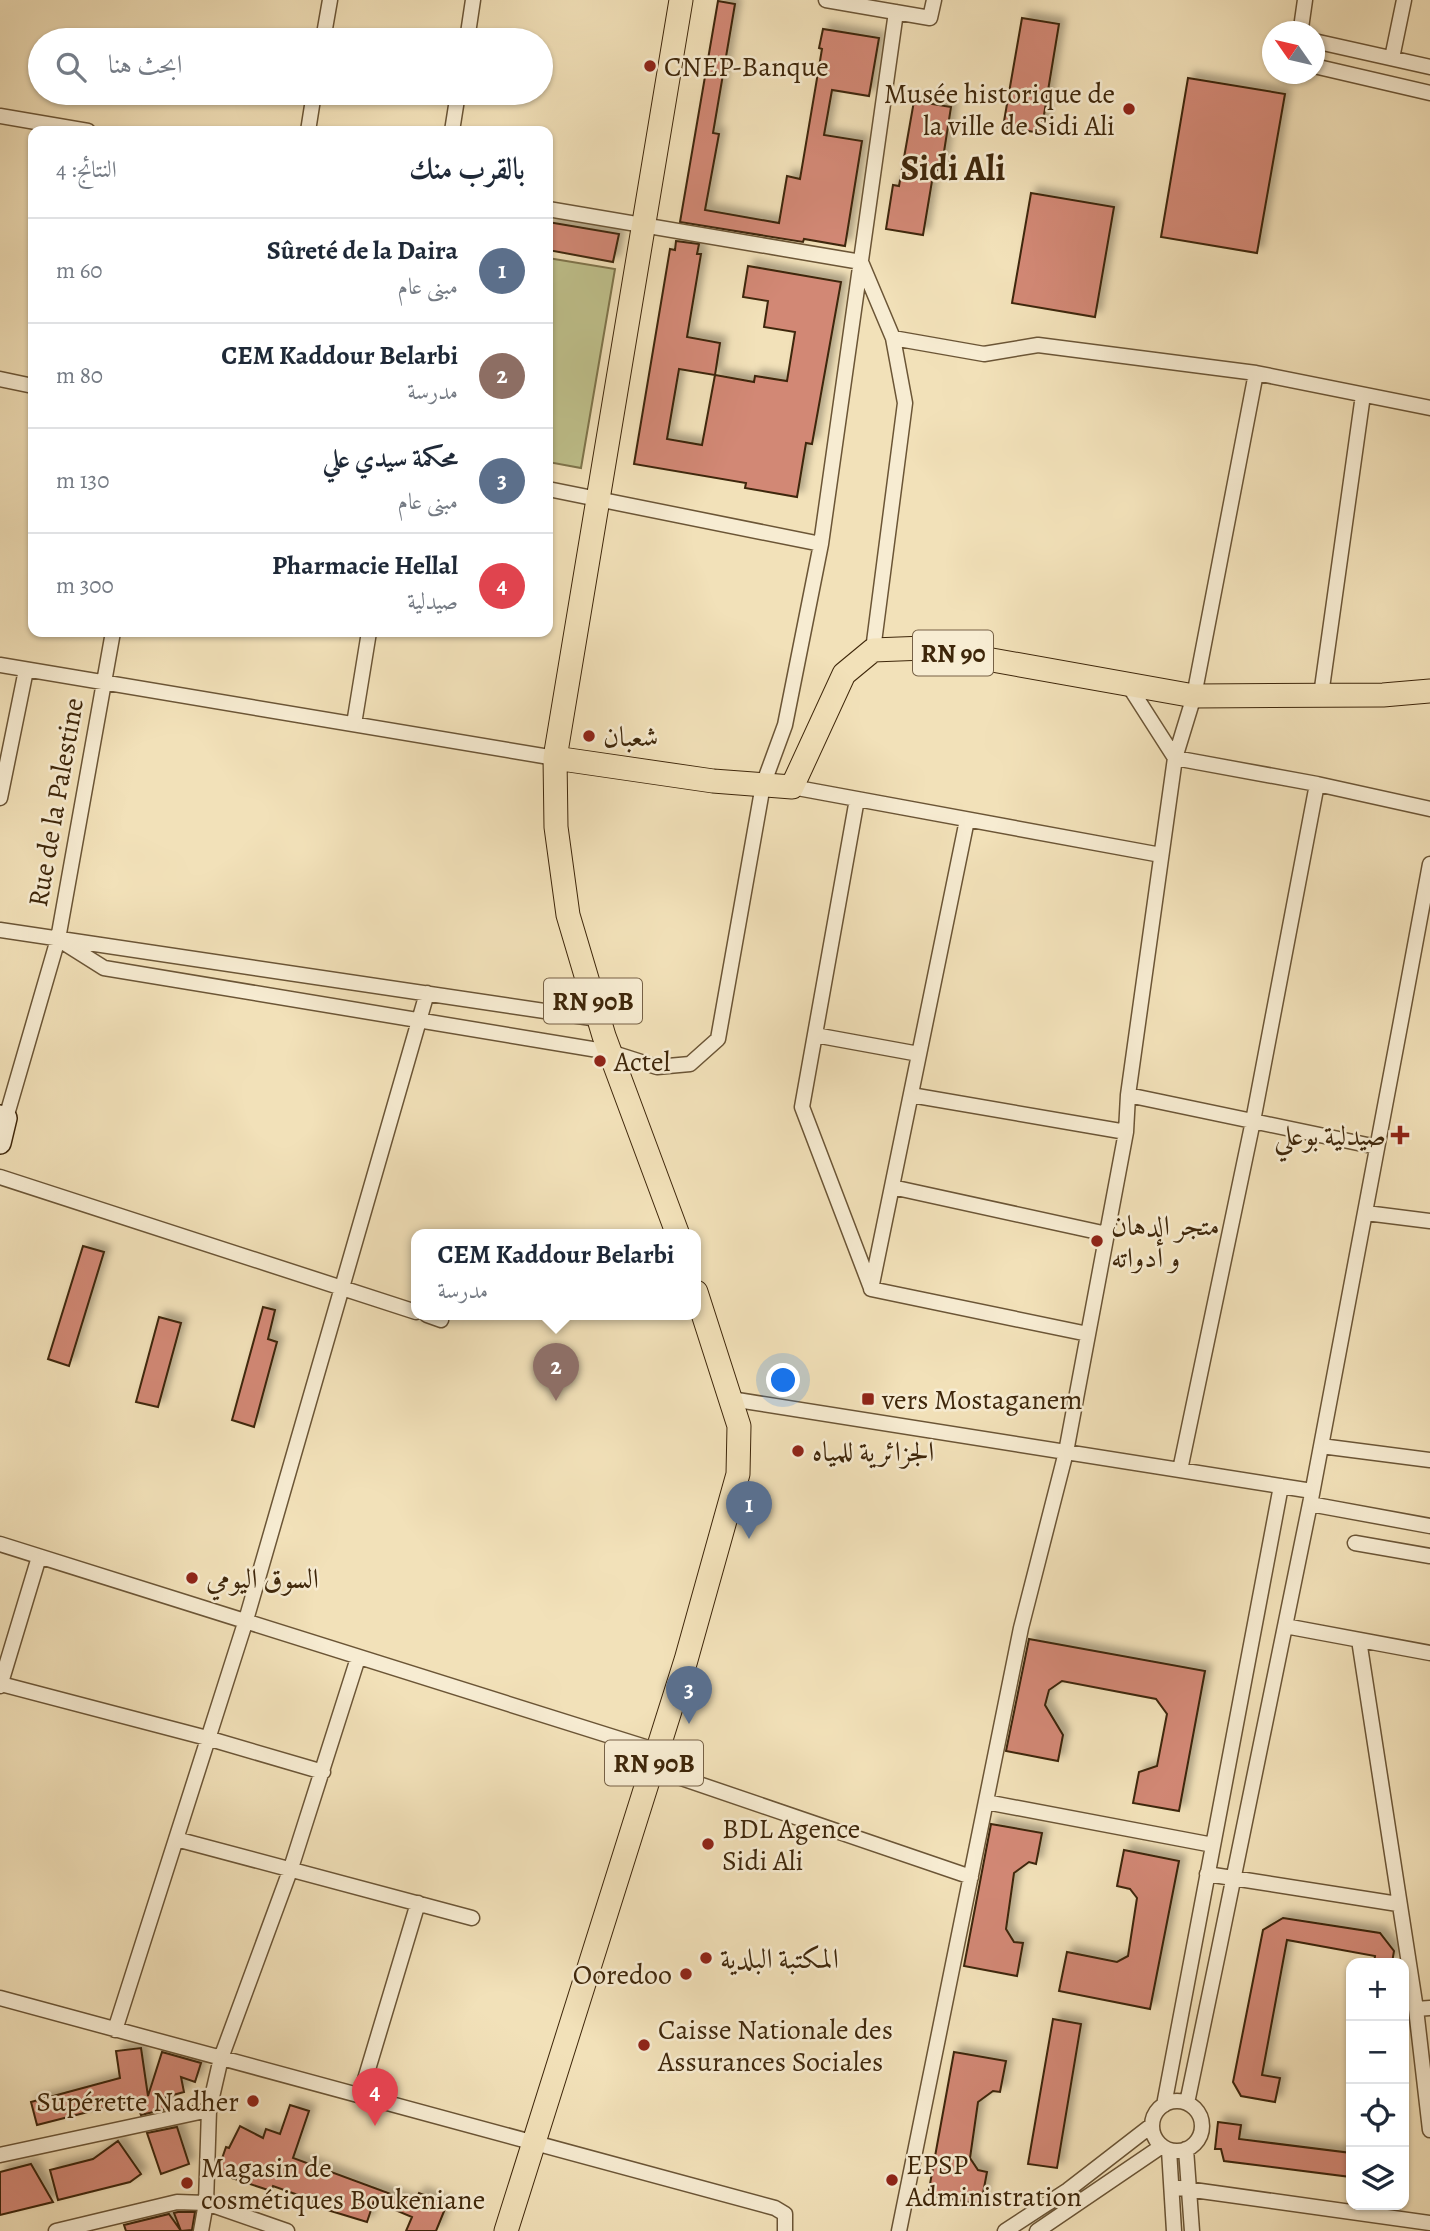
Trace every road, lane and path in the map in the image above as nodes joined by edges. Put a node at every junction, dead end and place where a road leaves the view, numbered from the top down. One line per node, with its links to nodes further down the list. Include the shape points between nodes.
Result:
1 (330, 0): 10 (street)
2 (473, 0): 11 (street)
3 (681, 0): 24 (main road)
4 (826, 0): 8 (street)
5 (933, 0): 8 (street, via 930,18)
6 (1305, 0): 9 (street)
7 (1404, 0): 13 (street)
8 (896, 12): 25 (street)
9 (1302, 21)
10 (325, 28)
11 (469, 28)
12 (1325, 43): 13 (street)
13 (1392, 58): 14 (street)
14 (1430, 66)
15 (1325, 69): 16 (street)
16 (1430, 93)
17 (312, 105): 21 (street)
18 (456, 105): 22 (street)
19 (0, 117): 20 (street)
20 (57, 126)
21 (309, 126)
22 (453, 126)
23 (553, 210): 24 (street)
24 (645, 225): 25 (street); 33 (main road)
25 (861, 262): 26 (street); 34 (street)
26 (893, 338): 27 (street, via 984,354 1038,345); 37 (street, via 905,403)
27 (1256, 373): 30 (street); 44 (street)
28 (0, 379): 29 (street)
29 (28, 385)
30 (1363, 395): 31 (street); 43 (street)
31 (1430, 408)
32 (553, 490): 33 (street)
33 (598, 499): 34 (street); 46 (main road)
34 (821, 544): 49 (street, via 785,725)
35 (112, 637): 40 (street, Rue de la Palestine)
36 (368, 637): 45 (street)
37 (873, 650): 41 (main road, RN 90, via 925,648); 50 (main road, RN 90, via 844,674)
38 (0, 665): 39 (street)
39 (26, 670): 40 (street); 51 (street)
40 (105, 683): 45 (street); 58 (street, Rue de la Palestine)
41 (1127, 683): 44 (main road, RN 90); 47 (street)
42 (1430, 691): 43 (main road, RN 90)
43 (1321, 695): 44 (main road, RN 90)
44 (1194, 696): 47 (street)
45 (354, 724): 46 (street)
46 (555, 758): 49 (main road); 62 (main road, RN 90B, via 556,827 568,915)
47 (1175, 758): 48 (street); 55 (street)
48 (1317, 784): 53 (street); 70 (street)
49 (764, 785): 50 (main road); 65 (street, via 718,1039 690,1065 657,1067)
50 (792, 787): 52 (street)
51 (0, 793)
52 (857, 799): 54 (street); 64 (street)
53 (1430, 809)
54 (967, 820): 55 (street); 66 (street)
55 (1161, 855): 68 (street)
56 (1430, 864): 59 (street)
57 (0, 930): 58 (street)
58 (58, 939): 61 (street); 63 (street, via 104,968); 69 (street, Rue de la Palestine)
59 (1414, 947): 60 (street); 73 (street)
60 (1430, 950)
61 (427, 993): 62 (street); 63 (street)
62 (598, 1019): 65 (main road, RN 90B)
63 (419, 1020): 65 (street); 81 (street)
64 (815, 1035): 66 (street); 80 (street, via 802,1107)
65 (610, 1052): 78 (main road, RN 90B)
66 (919, 1054): 67 (street)
67 (911, 1095): 71 (street); 75 (street)
68 (1128, 1095): 70 (street); 71 (street)
69 (3, 1117): 72 (main road, Rue de la Palestine)
70 (1253, 1121): 73 (street); 89 (street)
71 (1126, 1132): 79 (street)
72 (0, 1143)
73 (1377, 1147): 76 (street)
74 (0, 1177): 81 (street)
75 (892, 1187): 79 (street); 80 (street)
76 (1366, 1213): 77 (street); 86 (street)
77 (1430, 1221)
78 (676, 1229)
79 (1107, 1234): 84 (street)
80 (871, 1289): 84 (street)
81 (343, 1290): 83 (street); 97 (street)
82 (701, 1307): 85 (main road, RN 90B)
83 (411, 1310)
84 (1088, 1334): 87 (street)
85 (731, 1399): 87 (street); 104 (main road, RN 90B, via 739,1426 738,1474)
86 (1321, 1446): 88 (street); 91 (street)
87 (1066, 1452): 89 (street); 106 (street, via 1021,1628)
88 (1430, 1460)
89 (1180, 1470): 90 (street)
90 (1280, 1486): 91 (street); 108 (street)
91 (1311, 1497): 92 (street); 98 (street)
92 (1430, 1526)
93 (1356, 1543): 95 (street)
94 (0, 1544): 96 (street)
95 (1430, 1556)
96 (39, 1557): 97 (street); 102 (street)
97 (246, 1620): 101 (street); 103 (street)
98 (1284, 1626): 99 (street); 112 (street)
99 (1359, 1640): 100 (street); 114 (street)
100 (1430, 1653)
101 (358, 1658): 104 (street); 105 (street)
102 (0, 1685): 103 (street)
103 (207, 1738): 105 (street); 107 (street)
104 (655, 1760): 111 (street); 126 (main road, RN 90B)
105 (323, 1772): 109 (street)
106 (986, 1802): 108 (street); 111 (street)
107 (176, 1839): 109 (street); 118 (street)
108 (1213, 1845): 110 (street)
109 (291, 1868): 113 (street); 119 (street)
110 (1207, 1874): 112 (street); 122 (street)
111 (971, 1877): 139 (street)
112 (1233, 1878): 114 (street); 121 (street)
113 (418, 1903): 115 (street); 120 (street)
114 (1398, 1904): 117 (street)
115 (472, 1918)
116 (0, 1998): 118 (street)
117 (1423, 2008): 125 (street)
118 (115, 2030): 119 (street)
119 (221, 2058): 120 (street); 123 (street)
120 (359, 2096): 126 (street)
121 (1187, 2104): 122 (street); 128 (street, via 1199,2115 1201,2130)
122 (1164, 2105): 124 (street)
123 (209, 2110): 129 (street); 132 (street)
124 (1152, 2125): 127 (street, via 1156,2141); 140 (street, via 1068,2190)
125 (1430, 2130)
126 (533, 2143): 137 (main road, RN 90B); 138 (street, via 775,2208 785,2214)
127 (1166, 2148): 128 (street); 130 (street); 141 (street)
128 (1186, 2149): 131 (street)
129 (0, 2155)
130 (1172, 2187): 131 (street); 142 (street)
131 (1189, 2189): 133 (street); 143 (street)
132 (206, 2203): 134 (street, via 177,2202); 135 (street); 136 (street)
133 (1430, 2223)
134 (56, 2231)
135 (201, 2231)
136 (287, 2231)
137 (506, 2231)
138 (785, 2231)
139 (899, 2231)
140 (1005, 2231)
141 (1037, 2231)
142 (1174, 2231)
143 (1192, 2231)

